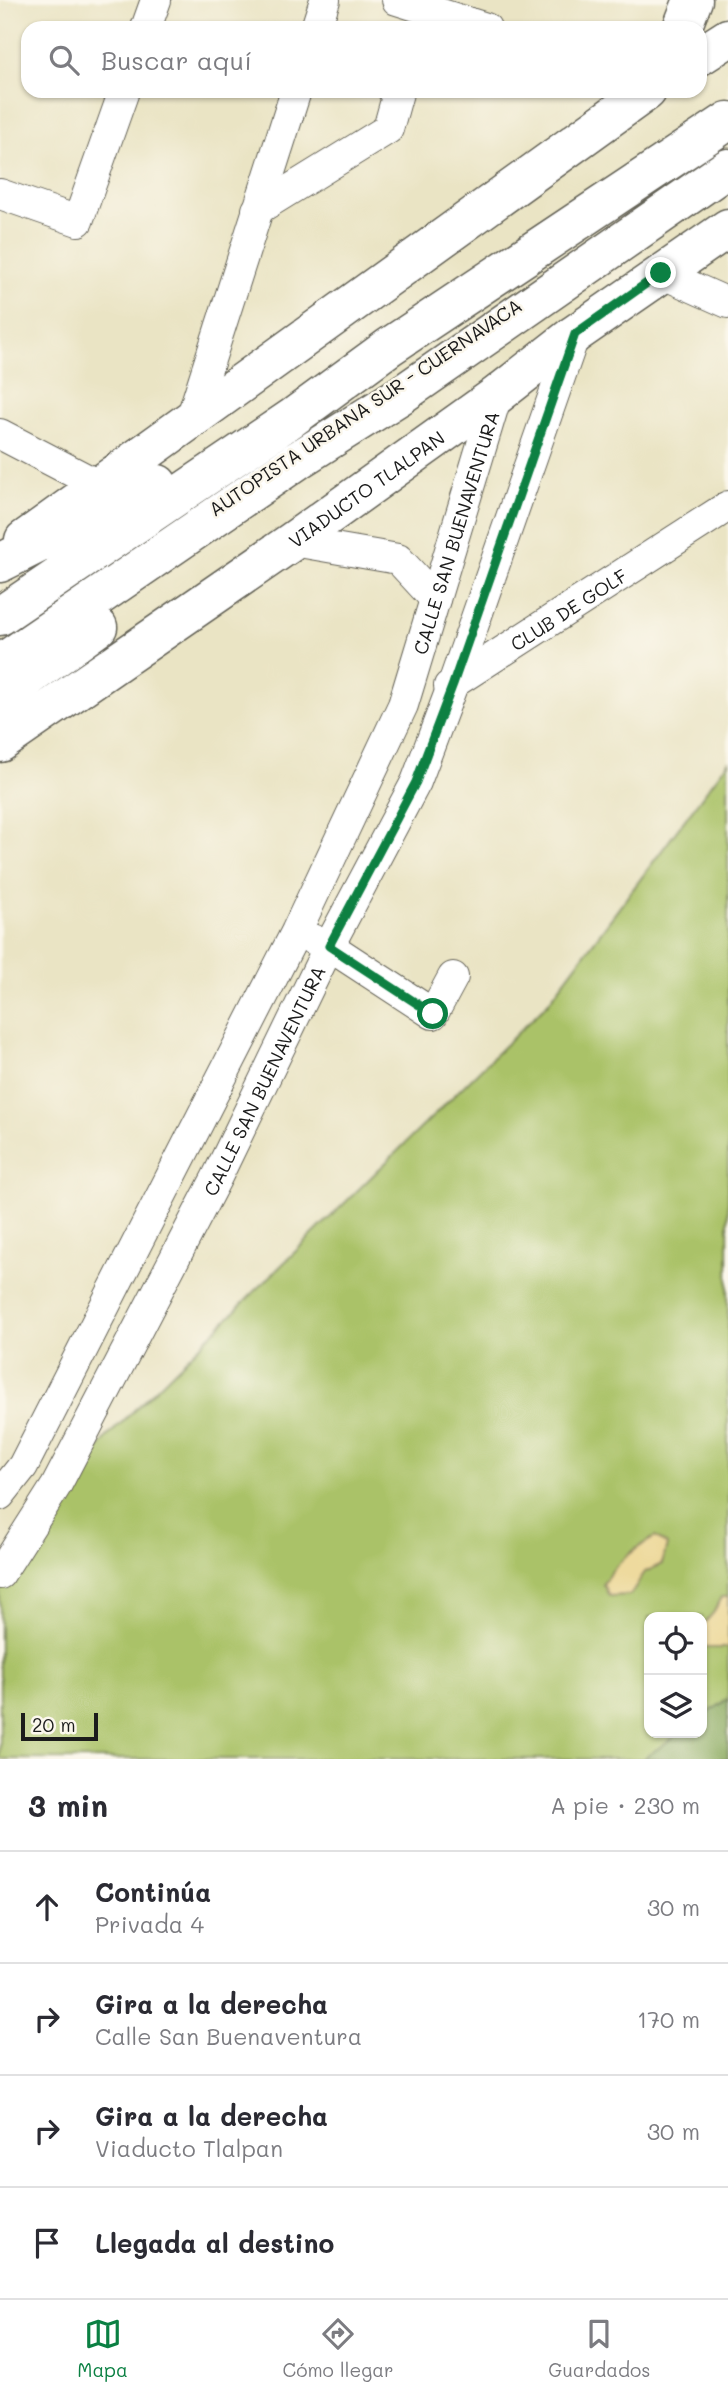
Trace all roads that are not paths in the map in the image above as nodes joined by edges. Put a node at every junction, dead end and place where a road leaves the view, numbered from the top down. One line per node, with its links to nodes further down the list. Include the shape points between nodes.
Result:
1 (156, 0): 5 (street)
2 (325, 0): 6 (street)
3 (397, 0): 7 (street)
4 (693, 0): 8 (main road)
5 (148, 21)
6 (318, 21)
7 (464, 21)
8 (685, 21)
9 (728, 38): 10 (main road)
10 (707, 52)
11 (122, 98): 21 (street, via 78,221)
12 (294, 98): 22 (street)
13 (397, 98): 22 (street, via 388,129)
14 (637, 98): 31 (main road)
15 (728, 99): 27 (main road, via 679,123 477,262 410,315)
16 (728, 121): 27 (main road)
17 (728, 133): 40 (main road, AUTOPISTA URBANA SUR - CUERNAVACA)
18 (728, 159): 41 (main road, AUTOPISTA URBANA SUR - CUERNAVACA)
19 (728, 169): 28 (main road)
20 (728, 191): 28 (main road, via 529,331)
21 (0, 194)
22 (257, 210): 31 (street)
23 (728, 228): 24 (main road, VIADUCTO TLALPAN)
24 (661, 273): 25 (street); 26 (main road, VIADUCTO TLALPAN)
25 (728, 303)
26 (575, 334): 29 (main road, VIADUCTO TLALPAN); 43 (street, CALLE SAN BUENAVENTURA)
27 (389, 347): 30 (main road)
28 (401, 395): 33 (main road)
29 (497, 395): 36 (main road, VIADUCTO TLALPAN); 39 (street, CALLE SAN BUENAVENTURA)
30 (292, 418): 38 (main road); 40 (main road)
31 (191, 419): 34 (main road)
32 (0, 434): 34 (street)
33 (298, 460): 42 (main road); 44 (main road, via 211,546)
34 (98, 485): 37 (main road)
35 (728, 506): 43 (street, CLUB DE GOLF)
36 (293, 541): 39 (street, via 398,559); 46 (main road, VIADUCTO TLALPAN)
37 (0, 558)
38 (0, 563)
39 (435, 599): 45 (street, CALLE SAN BUENAVENTURA)
40 (0, 618)
41 (0, 654)
42 (0, 663)
43 (453, 684): 45 (street, CLUB DE GOLF); 48 (street, CALLE SAN BUENAVENTURA, via 416,782)
44 (0, 702)
45 (403, 705): 47 (street, CALLE SAN BUENAVENTURA)
46 (0, 743)
47 (296, 932): 48 (street); 50 (street, CALLE SAN BUENAVENTURA, via 23,1466)
48 (329, 946): 49 (street, via 433,1014); 51 (street, CALLE SAN BUENAVENTURA, via 217,1177 56,1486)
49 (453, 977)
50 (0, 1495)
51 (0, 1574)

